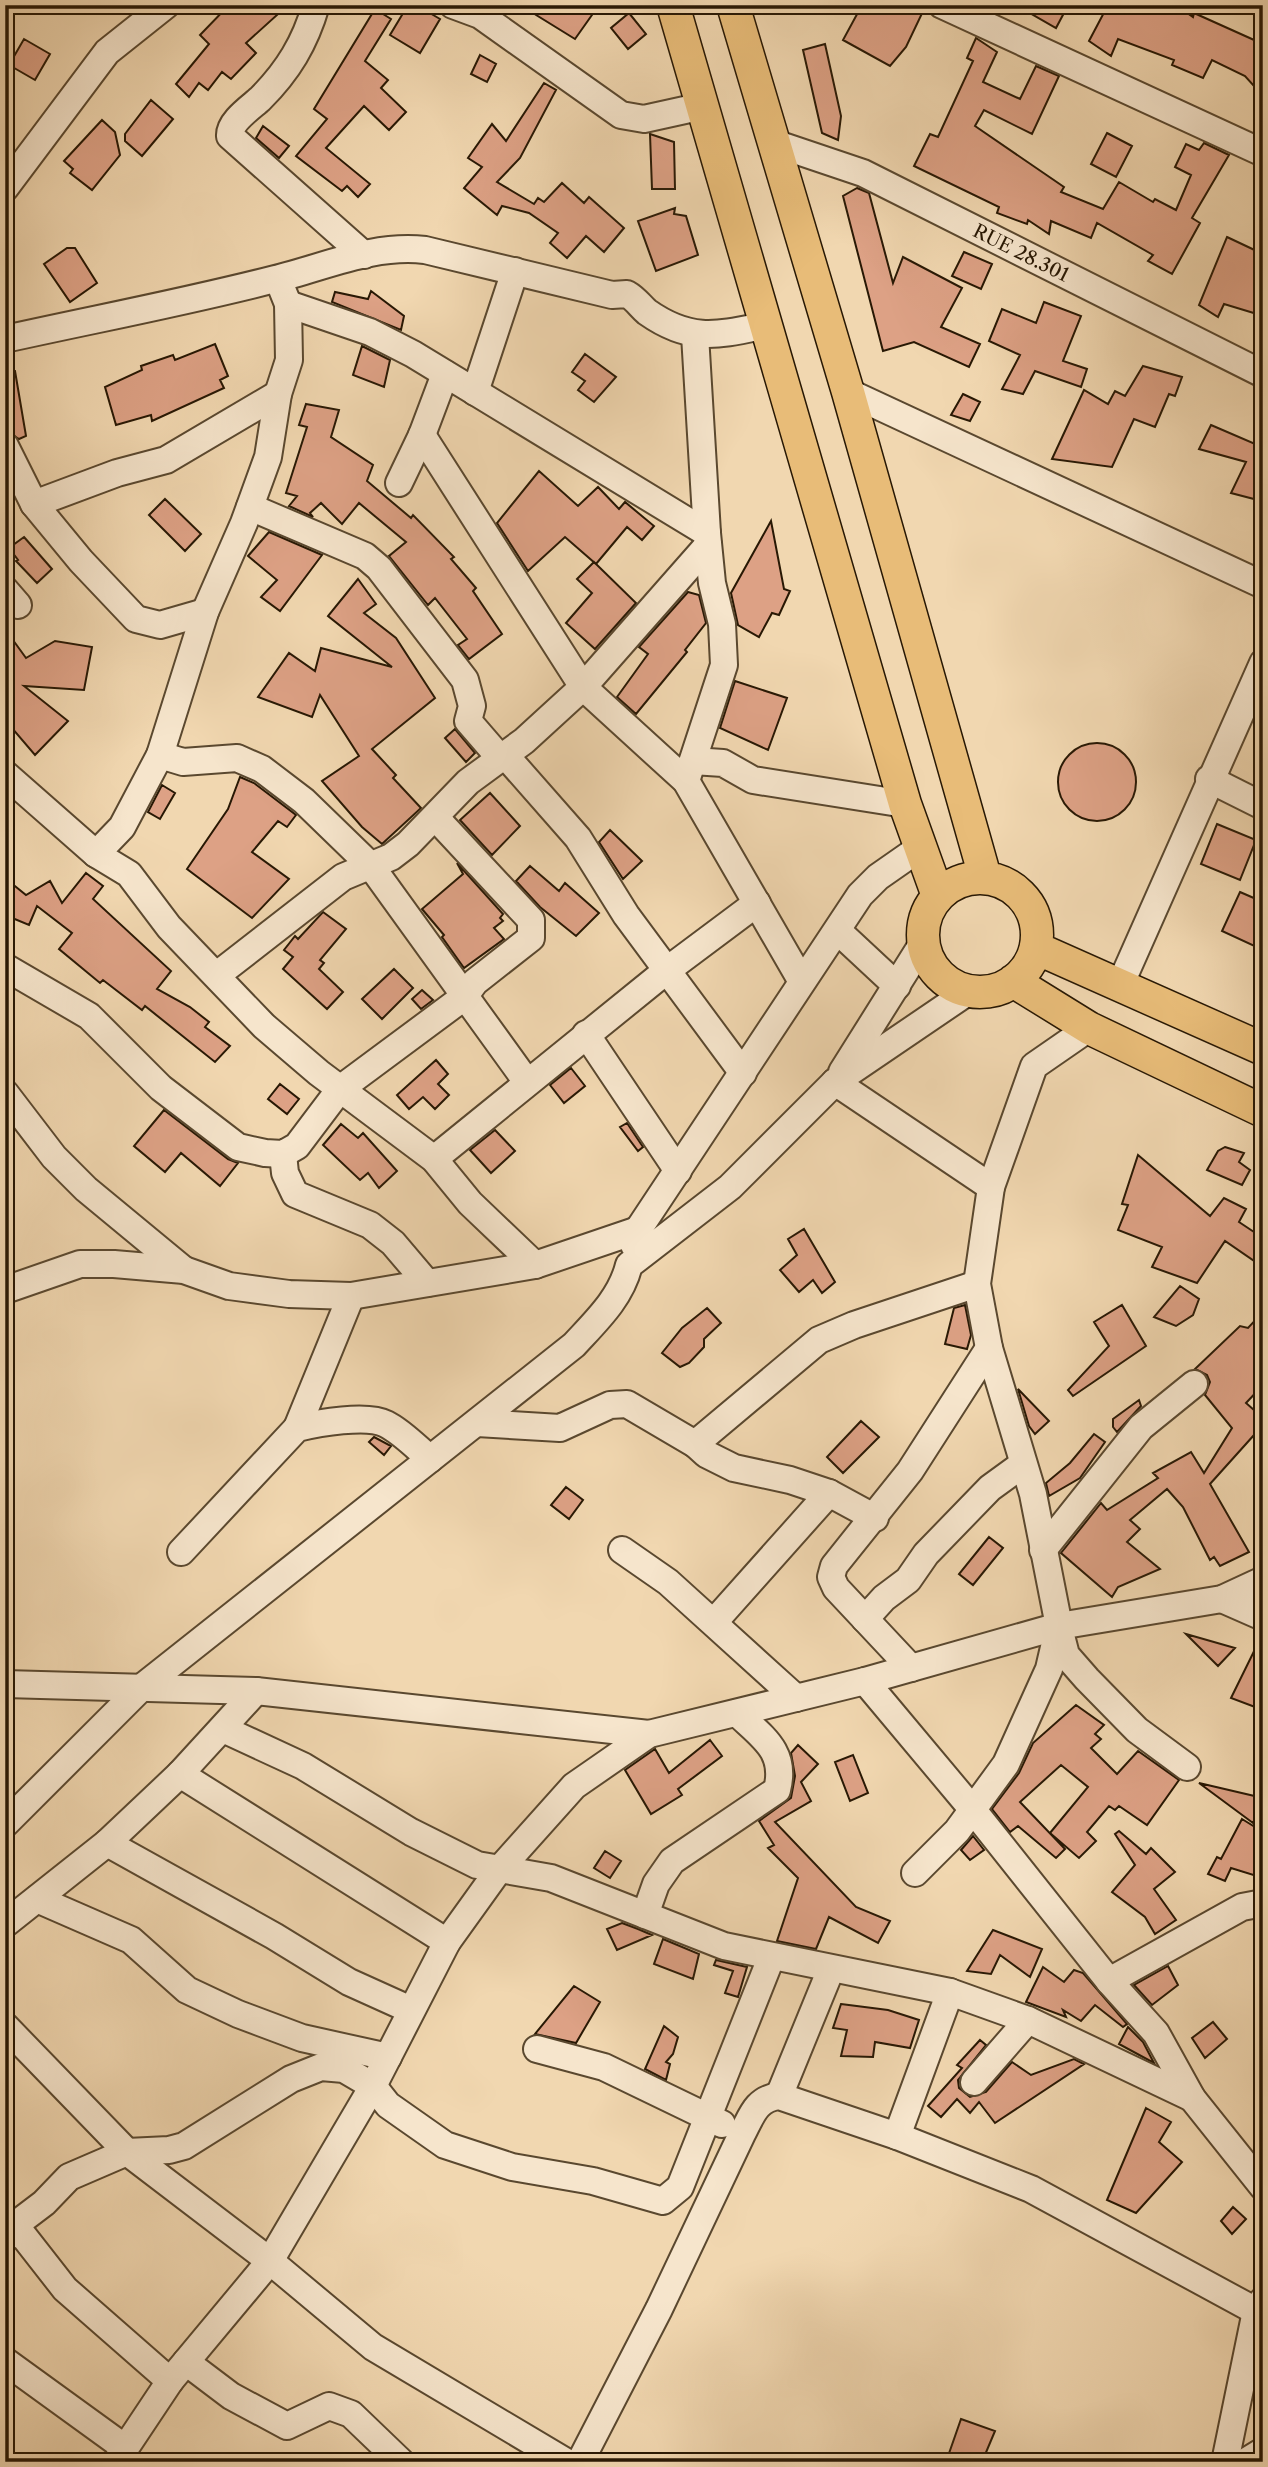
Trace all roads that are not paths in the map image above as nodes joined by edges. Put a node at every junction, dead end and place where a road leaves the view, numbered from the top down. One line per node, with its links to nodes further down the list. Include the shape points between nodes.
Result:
1 (166, 5): 10 (street, via 107,52)
2 (316, 5): 11 (street, via 295,58 233,125 230,136)
3 (453, 5): 7 (street, via 480,15 621,115 644,119)
4 (673, 5): 7 (main road)
5 (733, 5): 8 (main road)
6 (942, 5): 9 (street)
7 (703, 106): 15 (main road)
8 (774, 144): 19 (street, RUE 28.301, via 863,173); 20 (main road)
9 (1263, 153)
10 (5, 188)
11 (364, 255): 12 (street, via 401,247); 13 (street)
12 (515, 271): 16 (street, via 612,295 627,294 646,311); 21 (street)
13 (278, 279): 14 (street); 17 (street)
14 (288, 304): 18 (street, via 370,332); 22 (street, via 289,360)
15 (767, 325): 16 (street, via 710,337); 38 (main road)
16 (695, 335): 28 (street)
17 (5, 339)
18 (445, 373): 21 (street); 23 (street)
19 (1263, 374)
20 (848, 391): 29 (street); 44 (main road)
21 (475, 392): 28 (street)
22 (278, 394): 26 (street, via 166,460); 27 (street, via 268,457)
23 (422, 435): 25 (street); 32 (street)
24 (5, 446): 26 (street)
25 (398, 484)
26 (34, 504): 30 (street, via 136,619 160,625)
27 (250, 507): 30 (street); 34 (street, via 365,556 379,568 465,680 472,706 468,721)
28 (707, 539): 32 (street); 35 (street, via 722,624 724,665)
29 (1263, 585)
30 (205, 612): 33 (street)
31 (1263, 663): 37 (street)
32 (583, 687): 34 (street); 35 (street)
33 (160, 755): 42 (street, via 122,827); 43 (street, via 183,762 237,758 262,769 304,801)
34 (502, 756): 40 (street, via 468,782); 51 (street, via 578,838)
35 (690, 771): 38 (street, via 723,763 753,780); 46 (street)
36 (5, 774): 42 (street)
37 (1209, 779): 39 (street); 55 (street)
38 (905, 804): 41 (main road)
39 (1263, 806)
40 (436, 818): 43 (street, via 408,844); 58 (street, via 531,920 531,938 475,982)
41 (921, 847): 45 (main road); 47 (street, via 869,886)
42 (96, 854): 52 (street, via 129,874 169,927)
43 (371, 866): 52 (street, via 343,877); 58 (street)
44 (985, 877): 45 (main road, via 961,880); 49 (main road, via 1008,884 1027,901 1036,923)
45 (938, 896): 48 (main road, via 923,925)
46 (757, 903): 51 (street); 53 (street)
47 (839, 932): 53 (street); 56 (street)
48 (923, 943): 56 (street); 57 (main road, via 931,965 947,982)
49 (1036, 948): 54 (main road, via 1028,967); 55 (main road)
50 (5, 967): 68 (street, via 89,1016 160,1088 238,1147)
51 (666, 971): 60 (street); 62 (street)
52 (217, 975): 65 (street, via 287,1047)
53 (801, 980): 62 (street)
54 (1013, 981): 57 (main road, via 992,990); 59 (main road)
55 (1121, 983): 61 (main road)
56 (897, 986): 64 (street)
57 (969, 991): 64 (street)
58 (464, 998): 63 (street); 65 (street)
59 (1089, 1028): 67 (main road); 71 (street, via 1034,1066)
60 (586, 1034): 63 (street); 70 (street)
61 (1263, 1049)
62 (743, 1073): 70 (street)
63 (527, 1082): 69 (street)
64 (835, 1082): 71 (street); 74 (street, via 730,1187)
65 (340, 1089): 68 (street, via 311,1132); 69 (street)
66 (5, 1093): 75 (street, via 70,1173)
67 (1263, 1111)
68 (283, 1154): 76 (street, via 285,1173 296,1194 370,1225 393,1243)
69 (434, 1159): 73 (street, via 470,1203)
70 (678, 1171): 72 (street)
71 (991, 1187): 77 (street)
72 (638, 1230): 73 (street); 74 (street)
73 (535, 1265): 76 (street)
74 (629, 1265): 82 (street, via 625,1282 611,1303 574,1345)
75 (184, 1270): 78 (street, via 80,1264); 79 (street, via 229,1286)
76 (427, 1283): 79 (street)
77 (977, 1284): 80 (street); 84 (street, via 819,1340)
78 (5, 1290)
79 (351, 1296): 83 (street)
80 (989, 1348): 86 (street); 88 (street)
81 (1194, 1384): 90 (street, via 1141,1427)
82 (477, 1423): 84 (street, via 560,1428 619,1402); 85 (street)
83 (298, 1427): 85 (street, via 369,1420 385,1424); 91 (street)
84 (695, 1444): 87 (street, via 734,1468)
85 (429, 1459): 101 (street)
86 (1023, 1464): 90 (street); 95 (street, via 990,1488 908,1580)
87 (829, 1493): 88 (street); 96 (street)
88 (875, 1518): 95 (street, via 834,1566 831,1577)
89 (622, 1550): 96 (street)
90 (1043, 1550): 97 (street)
91 (181, 1552)
92 (1263, 1580): 93 (street)
93 (1222, 1599): 94 (street); 97 (street)
94 (1263, 1617)
95 (865, 1619): 98 (street)
96 (714, 1622): 103 (street)
97 (1059, 1626): 98 (street); 107 (street, via 1066,1655 1087,1679 1137,1730); 109 (street, via 1049,1669 1029,1717 1006,1764)
98 (911, 1668): 99 (street)
99 (865, 1681): 103 (street); 109 (street)
100 (5, 1684): 101 (street)
101 (141, 1688): 102 (street); 110 (street)
102 (256, 1691): 105 (street); 106 (street)
103 (796, 1698): 104 (street)
104 (737, 1713): 106 (street); 116 (street, via 776,1751 777,1790 672,1861 656,1884)
105 (223, 1729): 108 (street); 112 (street, via 303,1766 454,1856)
106 (649, 1734): 112 (street, via 573,1786)
107 (1187, 1767)
108 (180, 1774): 111 (street); 118 (street)
109 (974, 1810): 113 (street); 121 (street)
110 (5, 1824)
111 (107, 1843): 114 (street); 123 (street, via 349,1982)
112 (498, 1871): 116 (street, via 551,1878); 118 (street)
113 (915, 1873)
114 (37, 1899): 117 (street); 127 (street, via 131,1940 187,1990 238,2014 302,2038)
115 (1263, 1903): 121 (street, via 1242,1908)
116 (645, 1915): 119 (street, via 724,1946)
117 (5, 1924)
118 (447, 1942): 123 (street)
119 (771, 1958): 120 (street); 132 (street)
120 (831, 1969): 122 (street); 130 (street)
121 (1109, 1981): 131 (street, via 1156,2033)
122 (950, 1992): 124 (street); 134 (street)
123 (411, 2010): 127 (street)
124 (1028, 2020): 128 (street); 131 (street)
125 (5, 2026): 135 (street)
126 (537, 2049): 132 (street, via 604,2067)
127 (388, 2057): 129 (street)
128 (974, 2082)
129 (373, 2086): 132 (street, via 388,2105 421,2130 470,2156 593,2181 663,2201 680,2187); 135 (street, via 344,2069 321,2067 291,2079 184,2146); 138 (street)
130 (779, 2096): 133 (street, via 757,2105); 134 (street)
131 (1192, 2098): 136 (street)
132 (707, 2117): 133 (street)
133 (742, 2134): 146 (street)
134 (897, 2136): 139 (street, via 1031,2189)
135 (127, 2152): 137 (street, via 69,2177 44,2203); 138 (street)
136 (1263, 2187)
137 (8, 2228): 141 (street, via 65,2290)
138 (270, 2262): 141 (street); 145 (street, via 373,2347)
139 (1259, 2306): 147 (street)
140 (5, 2361): 143 (street)
141 (178, 2372): 143 (street); 144 (street, via 287,2426 328,2406 351,2414)
142 (1263, 2451): 148 (street)
143 (120, 2455)
144 (401, 2462)
145 (566, 2462)
146 (580, 2462)
147 (1225, 2462)
148 (1245, 2462)

